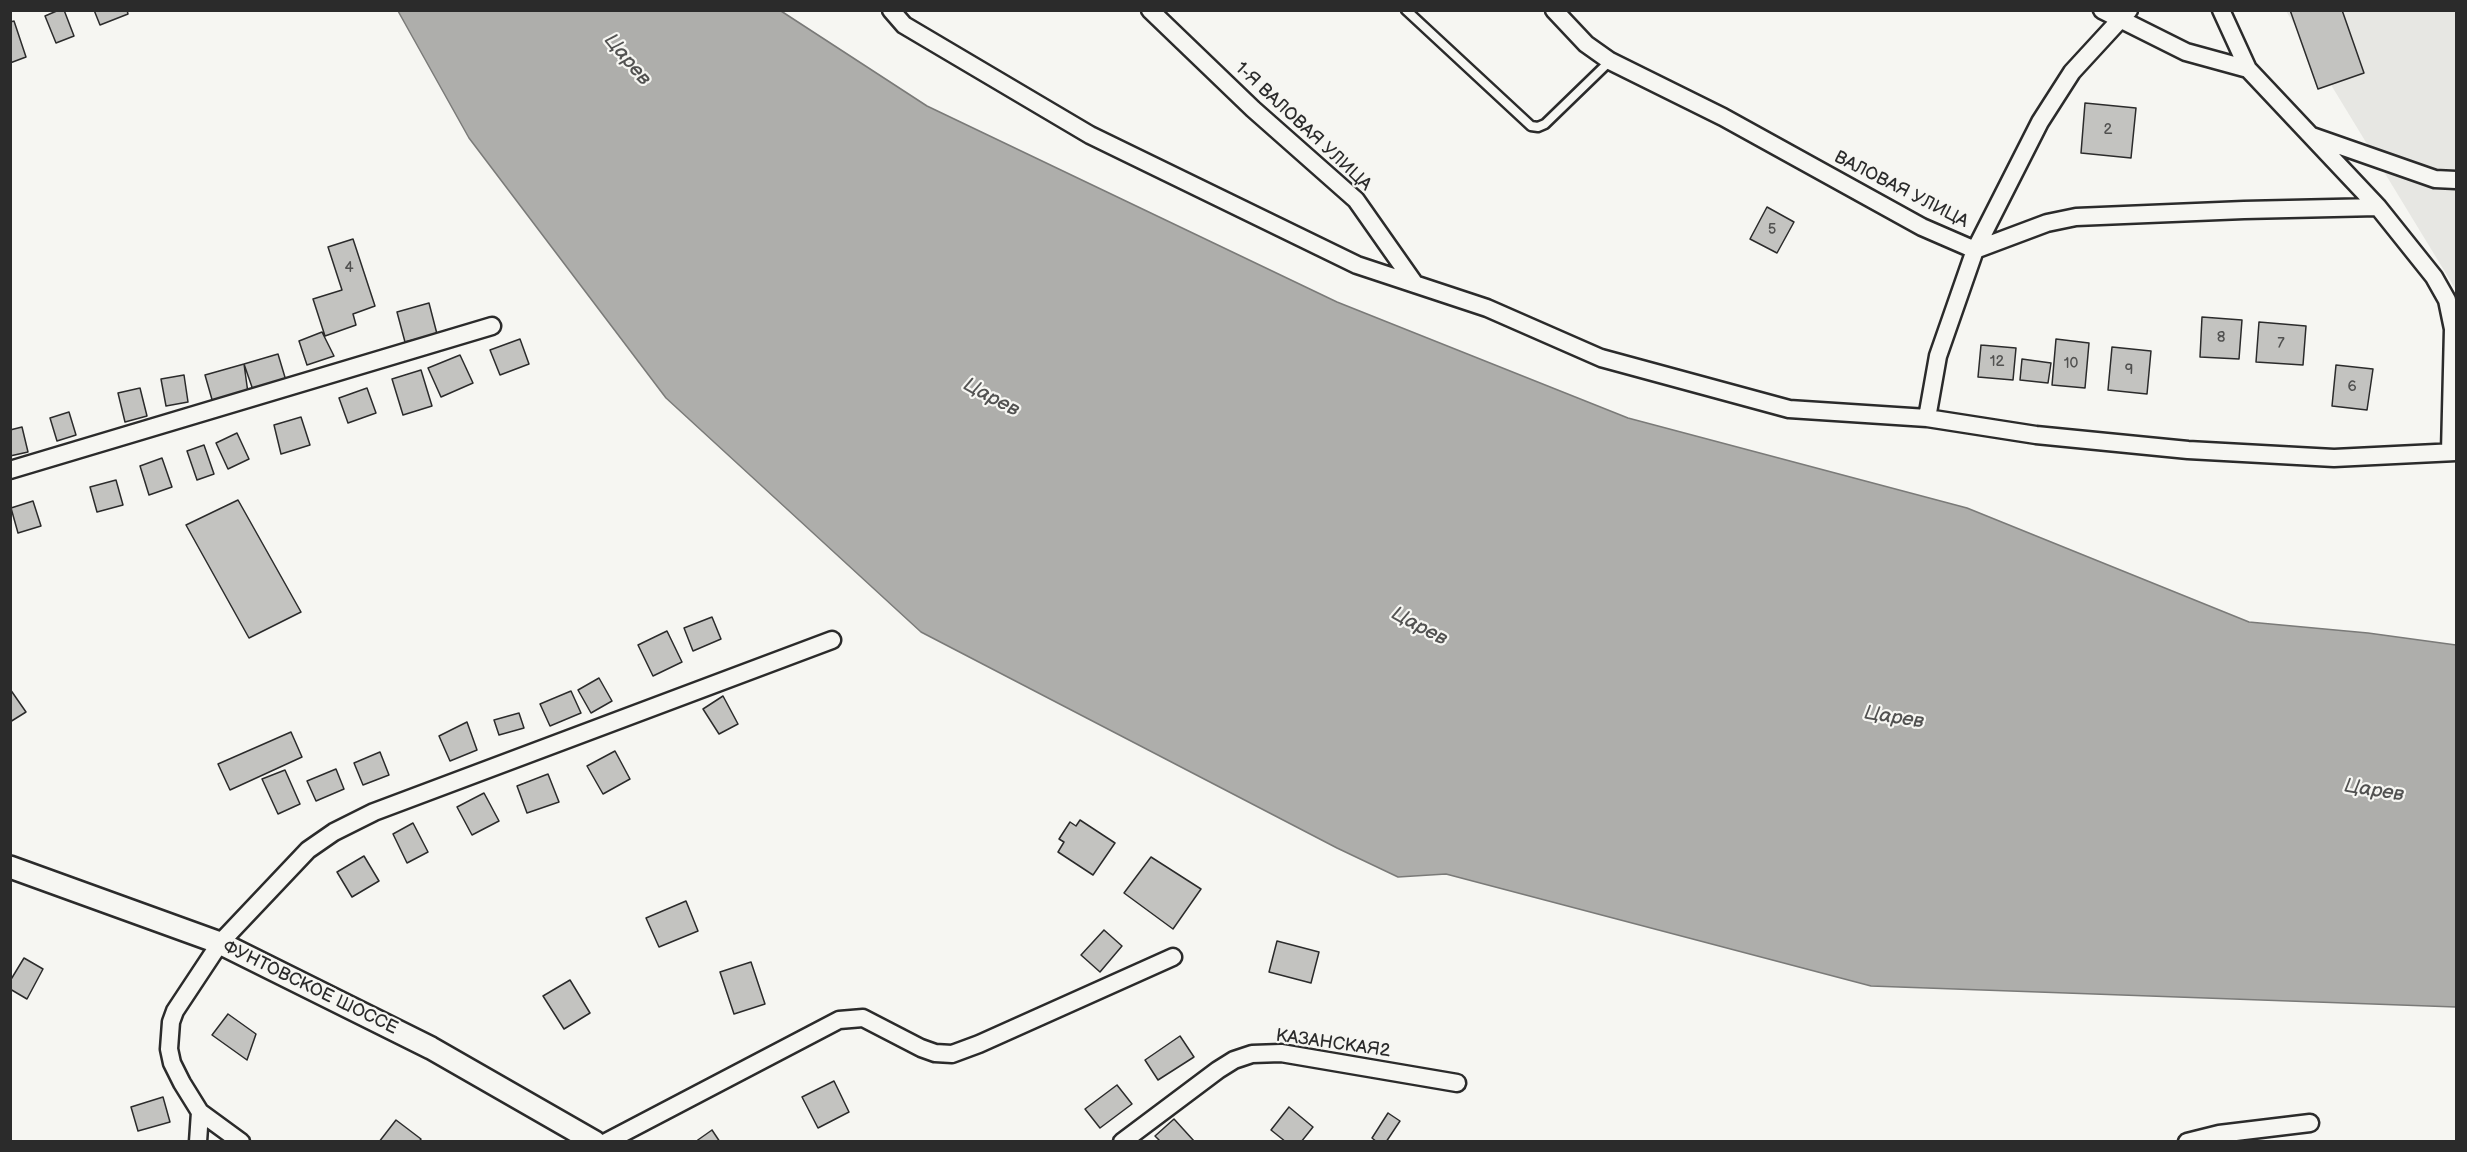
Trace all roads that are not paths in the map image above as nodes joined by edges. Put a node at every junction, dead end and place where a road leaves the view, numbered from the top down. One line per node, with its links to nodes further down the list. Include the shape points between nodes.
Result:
1 (891, 10): 14 (street, via 904,24 1090,135 1357,265)
2 (1150, 10): 14 (street, 1-Я ВАЛОВАЯ УЛИЦА, via 1356,200)
3 (1406, 10): 8 (lane, via 1531,126 1545,124)
4 (1554, 10): 8 (street, ВАЛОВАЯ УЛИЦА, via 1586,44)
5 (2102, 10): 7 (street)
6 (2222, 10): 9 (street)
7 (2125, 15): 9 (street, via 2187,52); 13 (street, via 2072,72 2040,122)
8 (1610, 62): 13 (street, ВАЛОВАЯ УЛИЦА, via 1723,117 1922,227)
9 (2248, 69): 10 (street)
10 (2309, 135): 11 (street, via 2435,179); 12 (street)
11 (2457, 180)
12 (2378, 207): 13 (street, ВАЛОВАЯ УЛИЦА, via 2076,217 2047,223); 17 (street, via 2434,277 2447,300 2453,329)
13 (1975, 250): 16 (street, via 1938,356)
14 (1415, 284): 16 (street, via 1487,308 1601,358 1789,409)
15 (492, 326): 18 (street)
16 (1927, 418): 17 (street, via 2036,435 2188,450 2334,458)
17 (2453, 452)
18 (10, 470)
19 (832, 640): 21 (street, via 374,812 334,831 308,850)
20 (10, 867): 21 (street, ФУНТОВСКОЕ ШОССЕ)
21 (220, 943): 24 (street, via 175,1011 169,1034 172,1063); 28 (street, ФУНТОВСКОЕ ШОССЕ, via 431,1048)
22 (1173, 957): 29 (street, via 952,1054 921,1048 863,1018 839,1020)
23 (1457, 1083): 30 (street, КАЗАНСКАЯ2, via 1281,1053 1252,1054 1218,1070)
24 (200, 1112): 26 (street); 27 (street)
25 (2310, 1123): 31 (street, via 2219,1134)
26 (198, 1142)
27 (242, 1142)
28 (595, 1142)
29 (606, 1142)
30 (1122, 1142)
31 (2187, 1142)

